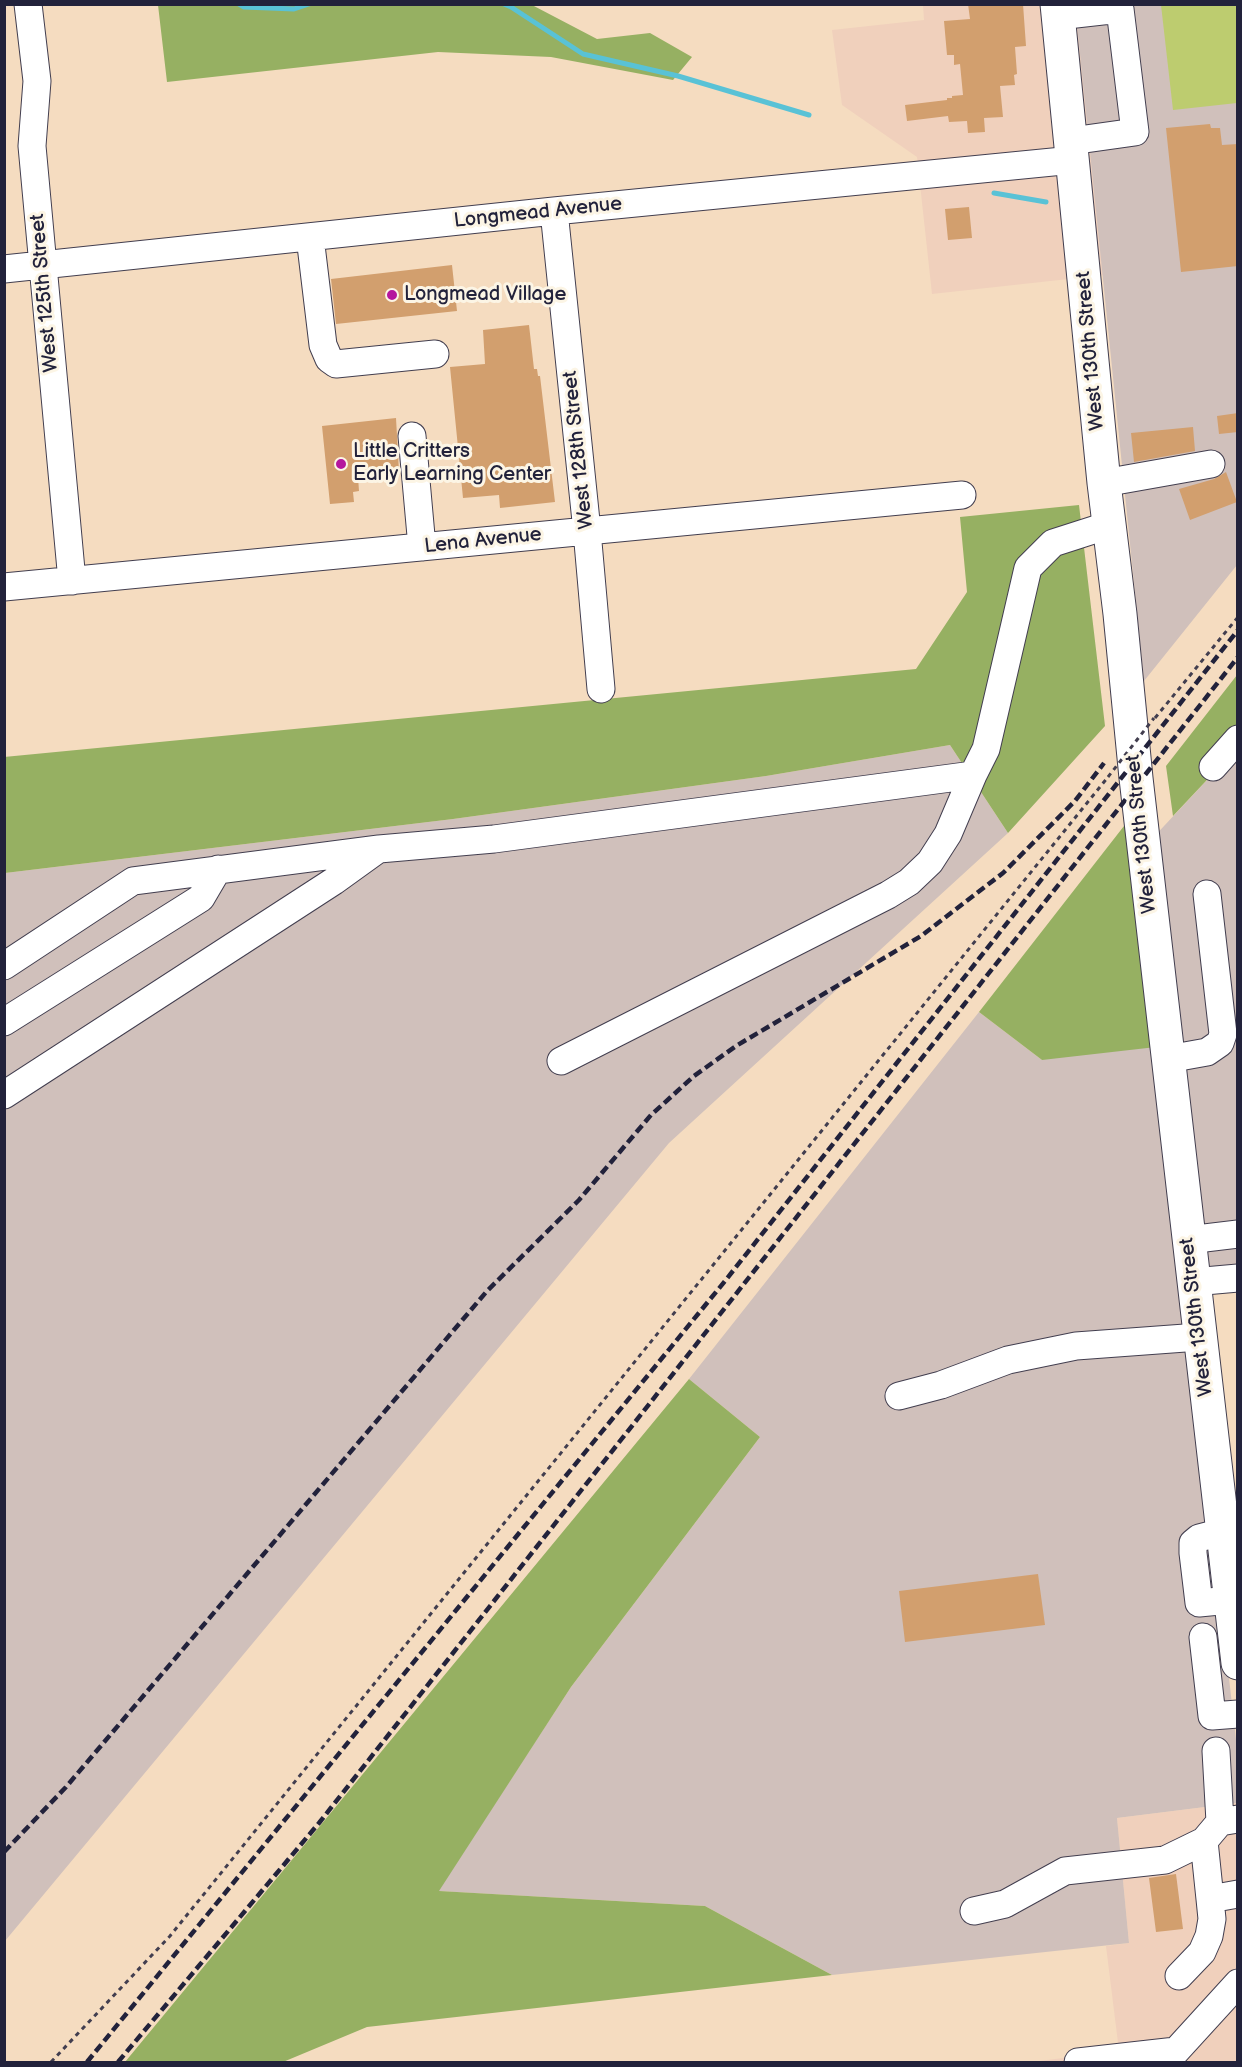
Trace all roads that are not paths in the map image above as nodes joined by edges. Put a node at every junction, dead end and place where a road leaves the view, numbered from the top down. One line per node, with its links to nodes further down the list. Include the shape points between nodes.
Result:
1 (28, 4): 6 (street, West 125th Street, via 37,81 32,146)
2 (1058, 10): 3 (main road, West 130th Street); 3 (street, Longmead Avenue, via 1120,9 1135,132)
3 (1072, 151): 4 (street, Longmead Avenue); 11 (main road, West 130th Street)
4 (554, 211): 5 (street, Longmead Avenue); 14 (street, West 128th Street)
5 (310, 237): 6 (street, Longmead Avenue); 8 (street, via 329,359 336,363)
6 (42, 266): 7 (street, Longmead Avenue); 16 (street, West 125th Street)
7 (4, 269)
8 (435, 354)
9 (412, 436): 15 (street)
10 (1211, 464): 11 (street)
11 (1104, 483): 13 (main road, West 130th Street)
12 (962, 495): 14 (street, Lena Avenue)
13 (1109, 525): 21 (street, via 1053,543 1028,568 986,748); 27 (main road, West 130th Street)
14 (587, 531): 15 (street, Lena Avenue); 18 (street, West 128th Street)
15 (422, 547): 16 (street, Lena Avenue)
16 (72, 581): 17 (street, Lena Avenue)
17 (4, 587)
18 (601, 688)
19 (1238, 739): 20 (street)
20 (1213, 767)
21 (973, 775): 22 (street, via 494,839); 28 (street, via 948,834 930,862 909,882)
22 (379, 849): 23 (street); 29 (street)
23 (218, 869): 25 (street, via 133,881); 26 (street, via 201,898)
24 (1207, 894): 27 (street, via 1223,1034 1220,1043 1207,1053)
25 (4, 966)
26 (4, 1022)
27 (1168, 1059): 31 (main road, West 130th Street)
28 (561, 1061)
29 (4, 1095)
30 (1238, 1234): 31 (street)
31 (1188, 1240): 33 (main road, West 130th Street)
32 (1238, 1278): 33 (street)
33 (1193, 1282): 34 (main road, West 130th Street)
34 (1199, 1337): 35 (street, via 1123,1342 1008,1360); 36 (main road, West 130th Street, via 1222,1532 1215,1602)
35 (899, 1396)
36 (1225, 1645): 37 (street)
37 (1225, 1715): 38 (street)
38 (1227, 1750): 39 (street)
39 (1220, 1827): 41 (street); 42 (street, via 1165,1860 1065,1871 1005,1904)
40 (1238, 1894): 41 (street)
41 (1210, 1899): 43 (street, via 1209,1936 1202,1952)
42 (974, 1911)
43 (1179, 1976)
44 (1238, 1983): 45 (street)
45 (1171, 2057): 46 (street)
46 (1078, 2062)

